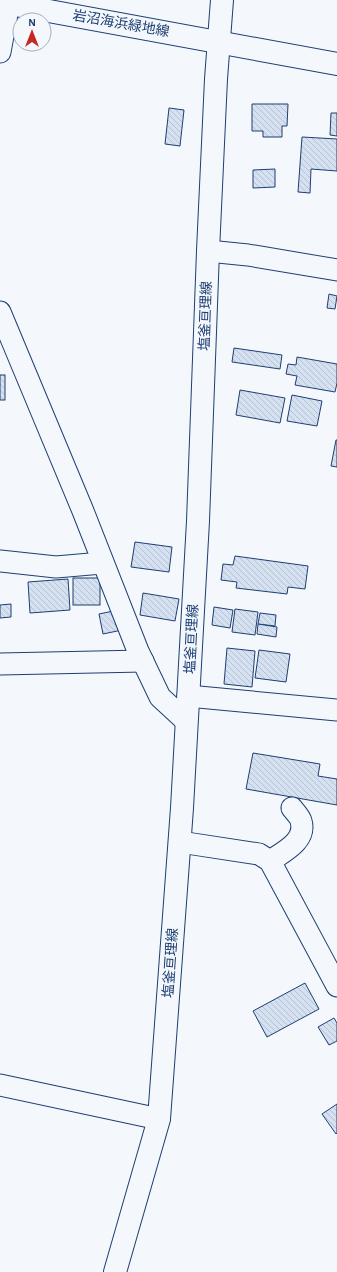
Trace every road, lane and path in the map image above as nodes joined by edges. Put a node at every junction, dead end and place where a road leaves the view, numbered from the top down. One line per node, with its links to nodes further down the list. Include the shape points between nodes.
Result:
1 (222, 0): 3 (main road, 塩釜亘理線)
2 (4, 2): 3 (main road, 岩沼海浜緑地線); 4 (street)
3 (219, 42): 5 (main road, 岩沼海浜緑地線); 6 (main road, 塩釜亘理線)
4 (0, 52)
5 (337, 64)
6 (208, 251): 7 (street); 13 (main road, 塩釜亘理線, via 198,521)
7 (337, 270)
8 (0, 312): 10 (street)
9 (0, 562): 10 (street, via 56,567)
10 (102, 563): 11 (street)
11 (143, 661): 12 (street); 15 (street, via 160,697)
12 (0, 664)
13 (188, 696): 14 (street); 15 (main road, 塩釜亘理線)
14 (337, 710)
15 (186, 721): 17 (main road, 塩釜亘理線)
16 (292, 808): 18 (street, via 301,821 301,835 294,844)
17 (180, 842): 18 (street, via 259,854); 21 (main road, 塩釜亘理線)
18 (270, 861): 19 (street)
19 (337, 986)
20 (0, 1085): 21 (street)
21 (159, 1119): 22 (main road, 塩釜亘理線)
22 (115, 1272)

